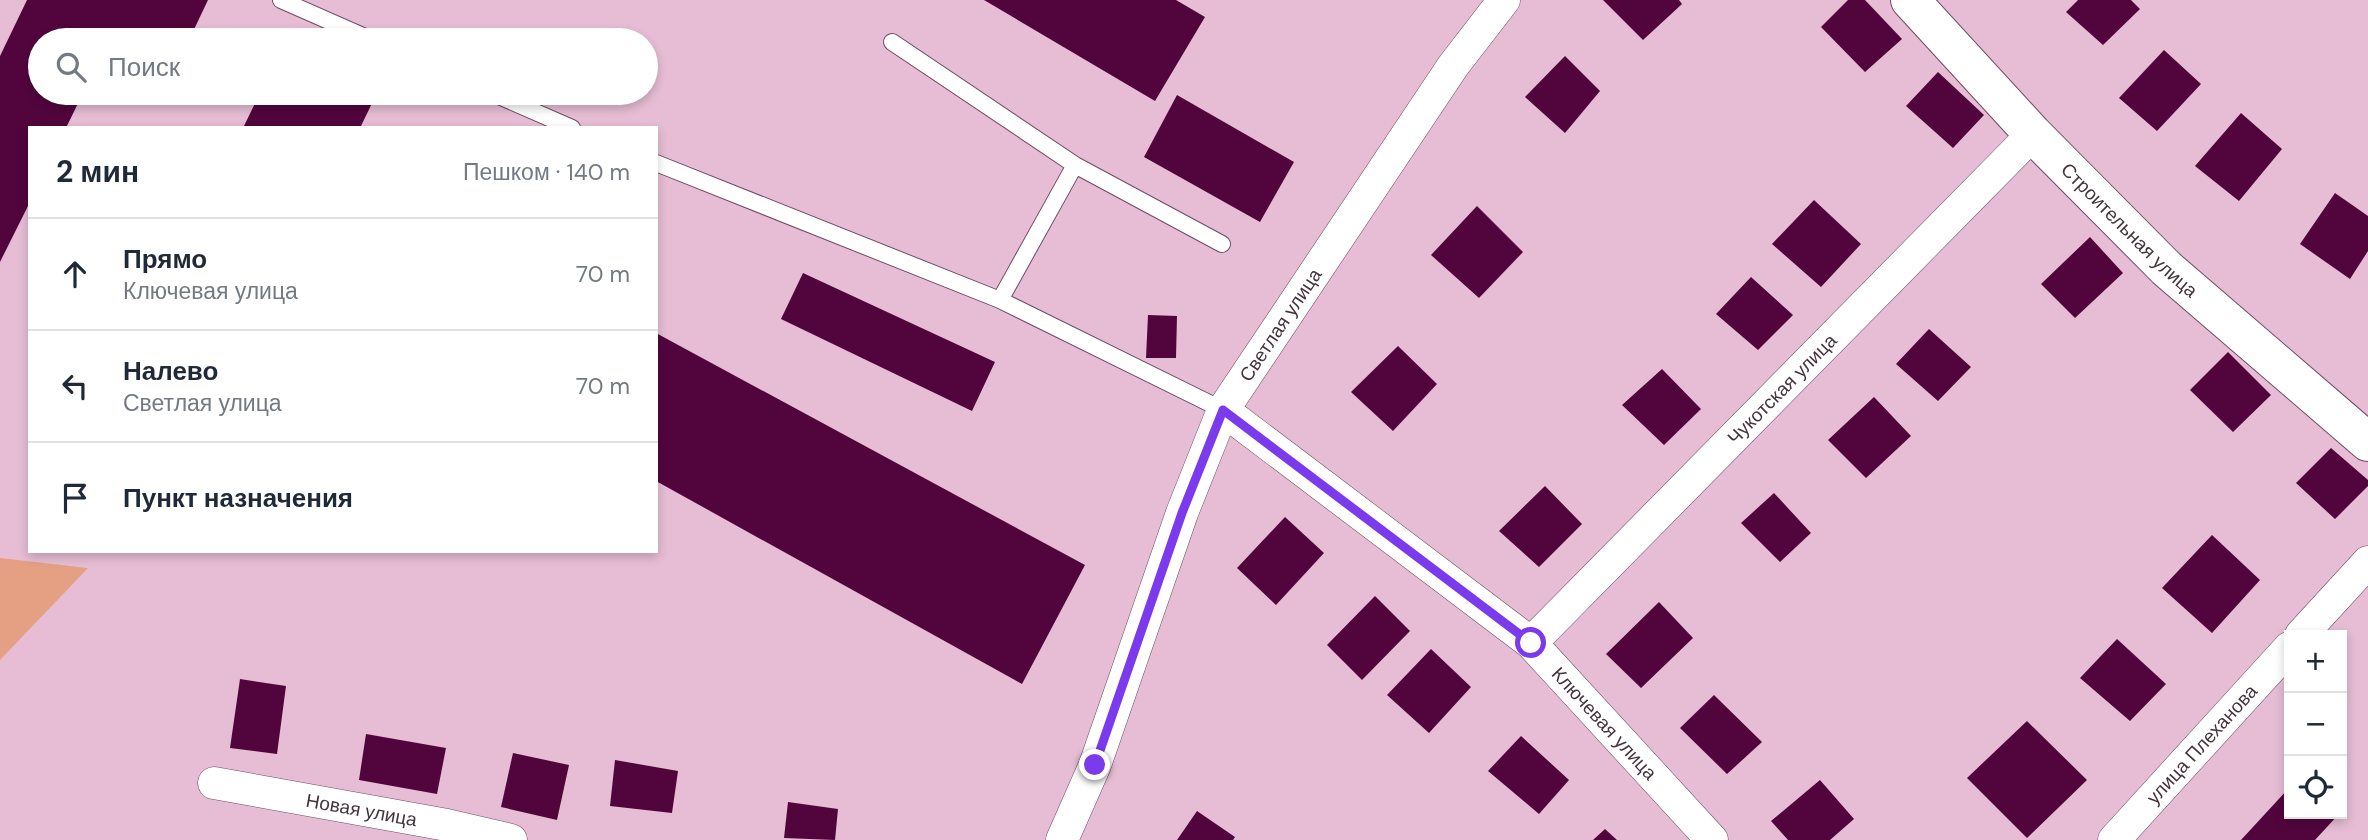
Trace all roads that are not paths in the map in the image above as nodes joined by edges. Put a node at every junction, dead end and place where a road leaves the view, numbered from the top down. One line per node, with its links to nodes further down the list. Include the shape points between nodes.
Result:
1 (281, 0): 4 (lane)
2 (1504, 0): 13 (street, Светлая улица, via 1453,66)
3 (1910, 0): 8 (street, Строительная улица)
4 (345, 28)
5 (892, 42): 10 (lane)
6 (519, 105): 7 (lane)
7 (567, 126)
8 (2033, 134): 14 (street, Строительная улица, via 2166,268); 17 (street, Чукотская улица)
9 (658, 164): 12 (lane)
10 (1075, 166): 11 (lane); 12 (lane)
11 (1222, 244)
12 (1000, 300): 13 (lane)
13 (1223, 410): 17 (street, Ключевая улица); 21 (street, Светлая улица, via 1182,513 1095,765)
14 (2368, 442)
15 (2368, 562): 16 (street)
16 (2306, 630)
17 (1531, 643): 22 (street, Ключевая улица)
18 (2284, 653): 23 (street, улица Плеханова)
19 (214, 783): 20 (street, Новая улица)
20 (511, 840)
21 (1062, 840)
22 (1712, 840)
23 (2114, 840)

